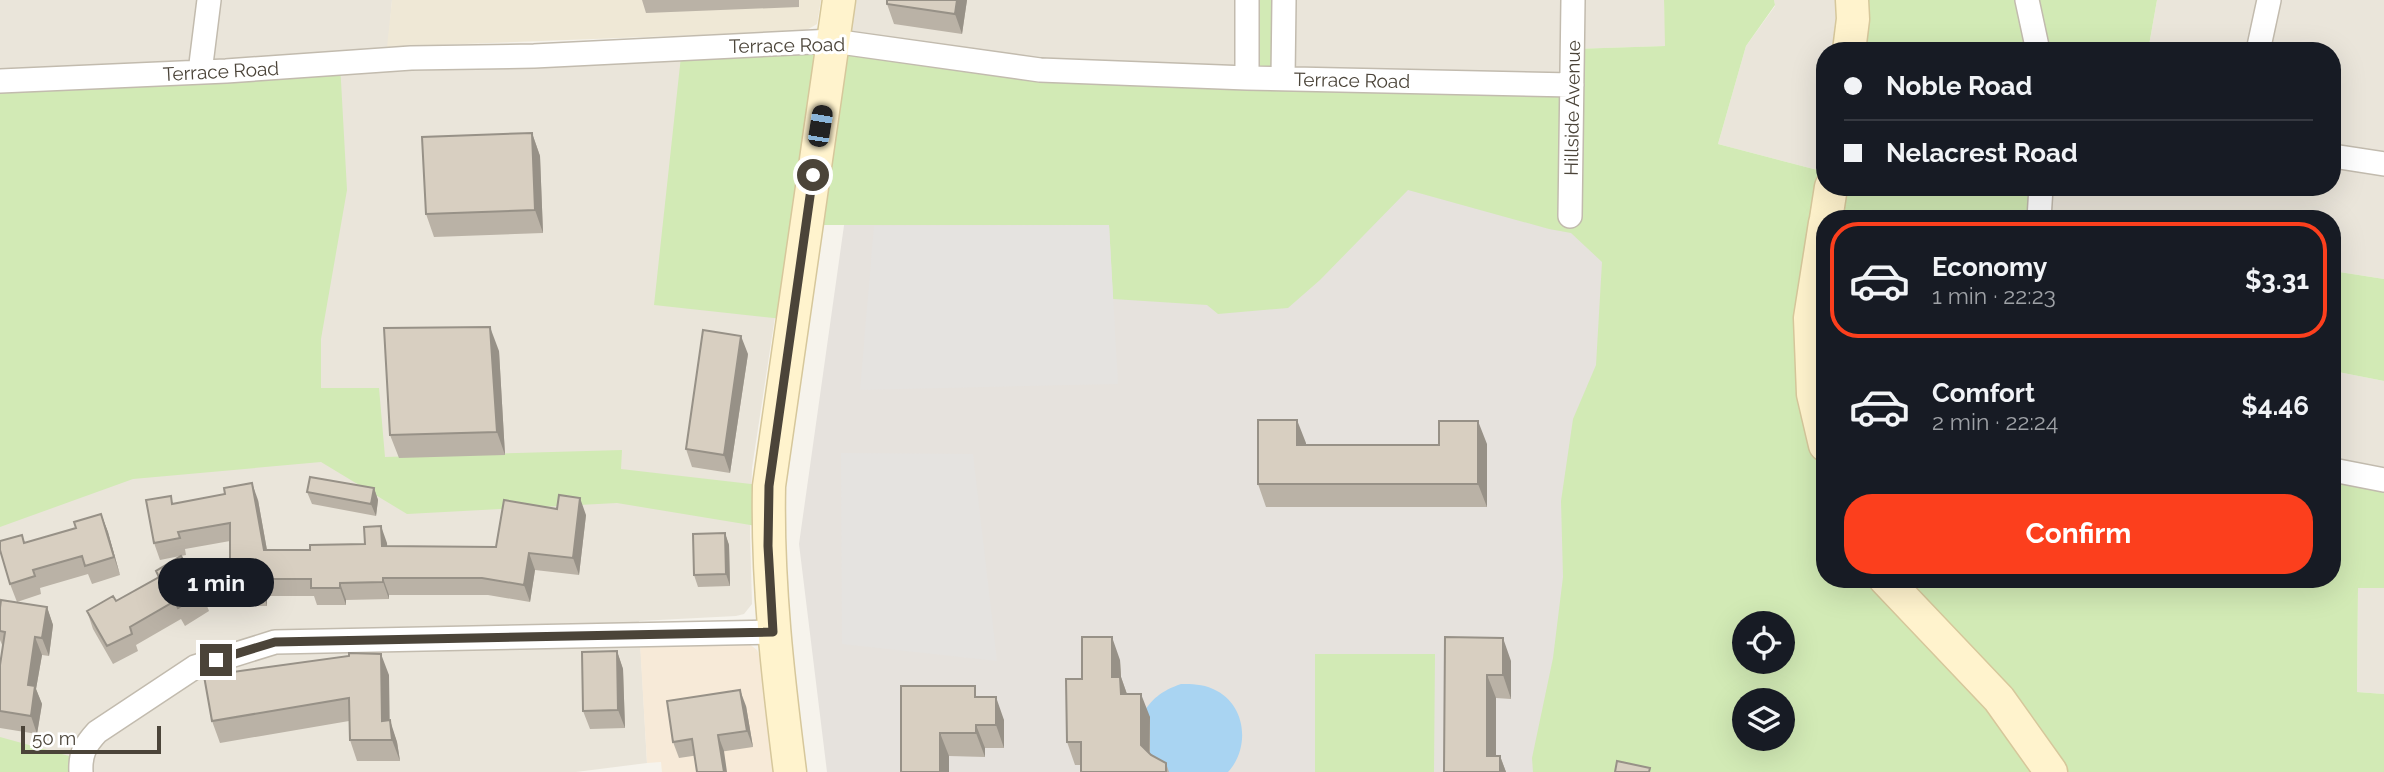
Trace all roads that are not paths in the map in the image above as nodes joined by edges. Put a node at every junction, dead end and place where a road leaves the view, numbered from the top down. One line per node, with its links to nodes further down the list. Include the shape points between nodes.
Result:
1 (209, 0): 13 (street)
2 (839, 0): 9 (main road)
3 (1247, 0): 14 (street)
4 (1284, 0): 15 (street)
5 (1573, 0): 17 (street, Hillside Avenue)
6 (1852, 0): 10 (main road)
7 (2027, 0): 11 (street)
8 (2269, 0): 12 (street)
9 (833, 41): 13 (street, Terrace Road, via 411,58); 14 (street, Terrace Road, via 1040,70); 26 (main road, via 769,486)
10 (1850, 42)
11 (2036, 42)
12 (2260, 42)
13 (200, 72): 16 (street, Terrace Road)
14 (1247, 78): 15 (street, Terrace Road)
15 (1283, 78): 17 (street, Terrace Road)
16 (0, 81)
17 (1572, 85): 20 (street, Hillside Avenue)
18 (2341, 157): 19 (street)
19 (2384, 164)
20 (1570, 216)
21 (1816, 282): 22 (main road, via 1810,318)
22 (1816, 407)
23 (2341, 472): 24 (street)
24 (2384, 480)
25 (1894, 588): 29 (main road, via 1999,699)
26 (773, 632): 27 (street, via 275,642 195,667 97,732 85,744); 28 (main road)
27 (81, 765)
28 (790, 772)
29 (2051, 772)

